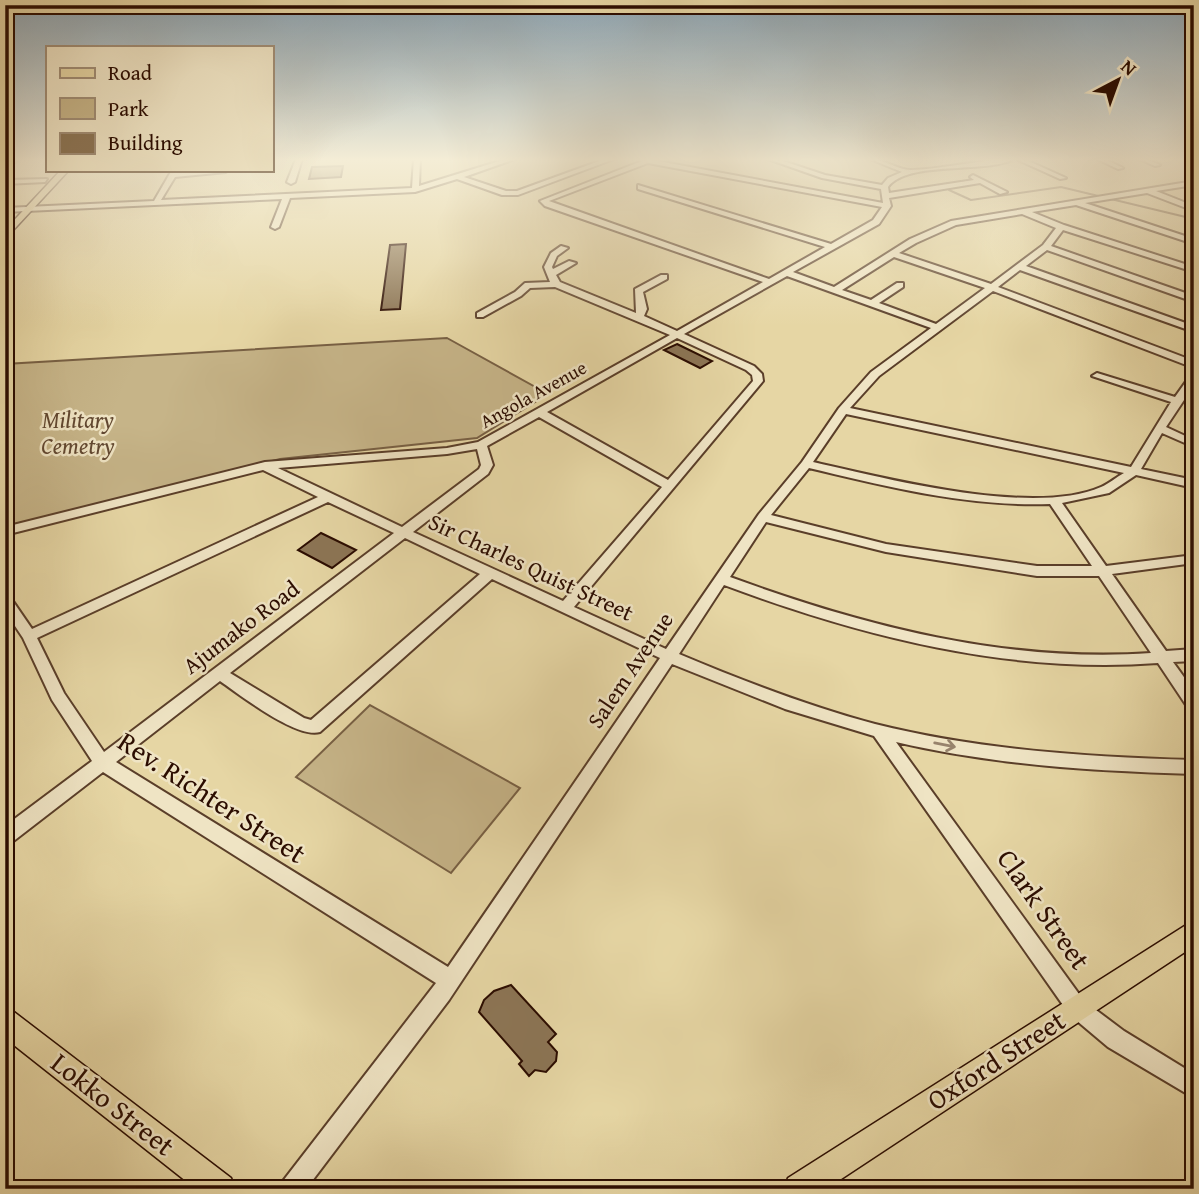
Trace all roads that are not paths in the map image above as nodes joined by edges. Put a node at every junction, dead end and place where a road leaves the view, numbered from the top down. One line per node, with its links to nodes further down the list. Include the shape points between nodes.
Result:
1 (24, 215): 11 (main road)
2 (280, 215): 9 (street)
3 (578, 215): 23 (street)
4 (730, 215): 13 (street)
5 (881, 215): 13 (street, Angola Avenue)
6 (1008, 215): 16 (street, via 944,226)
7 (1030, 215): 10 (street)
8 (1112, 215): 12 (street)
9 (275, 227)
10 (1061, 227): 14 (street, Salem Avenue); 18 (street)
11 (5, 236)
12 (1194, 242)
13 (833, 247): 20 (street, Angola Avenue)
14 (1046, 247): 19 (street, Salem Avenue); 27 (street)
15 (564, 248): 22 (street, via 548,267)
16 (893, 254): 25 (street); 26 (street)
17 (572, 263): 22 (street)
18 (1191, 266)
19 (1020, 267): 25 (street, Salem Avenue); 32 (street)
20 (787, 273): 23 (street, Angola Avenue); 26 (street)
21 (664, 277): 30 (street, via 638,291)
22 (554, 279): 29 (street, via 528,285); 30 (street)
23 (770, 282): 33 (street, Angola Avenue)
24 (900, 285): 28 (street)
25 (993, 288): 31 (street, Salem Avenue); 34 (street)
26 (836, 290): 28 (street)
27 (1194, 299)
28 (872, 304): 31 (street)
29 (480, 315)
30 (639, 317): 33 (street)
31 (936, 327): 39 (street, Salem Avenue, via 876,374)
32 (1194, 329)
33 (678, 334): 40 (street, Angola Avenue); 48 (street, via 750,368 758,381)
34 (1194, 365)
35 (1097, 376): 37 (street)
36 (1194, 378): 37 (street)
37 (1178, 399): 38 (street); 41 (street)
38 (1194, 404)
39 (843, 410): 44 (street, Salem Avenue); 46 (street)
40 (540, 413): 43 (street, Angola Avenue); 48 (street)
41 (1161, 429): 42 (street); 46 (street)
42 (1194, 444)
43 (481, 446): 45 (street, Angola Avenue); 53 (street, Ajumako Road, via 487,465 484,471)
44 (806, 464): 50 (street, via 958,496); 51 (street, Salem Avenue)
45 (265, 466): 49 (street, Sir Charles Quist Street); 52 (street, Angola Avenue)
46 (1134, 472): 47 (street); 50 (street, via 1095,492)
47 (1194, 484)
48 (668, 485): 59 (street)
49 (328, 497): 53 (street, Sir Charles Quist Street); 60 (street)
50 (1055, 502): 55 (street)
51 (763, 517): 55 (street, via 875,546 965,562 1037,571); 57 (street, Salem Avenue)
52 (5, 531)
53 (403, 532): 56 (street, Sir Charles Quist Street); 64 (street, Ajumako Road)
54 (1194, 559): 55 (street)
55 (1101, 571): 63 (street)
56 (490, 573): 59 (street, Sir Charles Quist Street); 64 (street, via 314,727 300,724)
57 (721, 579): 62 (street, Salem Avenue); 63 (street, via 807,610 939,644 1065,659)
58 (5, 600): 60 (street, Rev. Richter Street)
59 (565, 608): 62 (street, Sir Charles Quist Street)
60 (29, 636): 67 (street, Rev. Richter Street, via 58,696)
61 (1194, 654): 63 (street)
62 (668, 657): 66 (street, Sir Charles Quist Street, via 780,701); 71 (street, Salem Avenue)
63 (1163, 658): 65 (street)
64 (218, 673): 67 (street, Ajumako Road)
65 (1194, 704)
66 (878, 731): 68 (street, Sir Charles Quist Street, one-way to 68, via 1063,761); 72 (street, Clark Street)
67 (102, 762): 69 (street, Ajumako Road); 71 (street, Rev. Richter Street)
68 (1194, 767)
69 (5, 837)
70 (1194, 932): 72 (main road, Oxford Street)
71 (450, 980): 76 (street, Salem Avenue)
72 (1077, 1008): 74 (street, Clark Street, via 1116,1039); 77 (main road, Oxford Street)
73 (5, 1021): 75 (main road, Lokko Street)
74 (1194, 1087)
75 (220, 1189)
76 (290, 1189)
77 (799, 1189)

